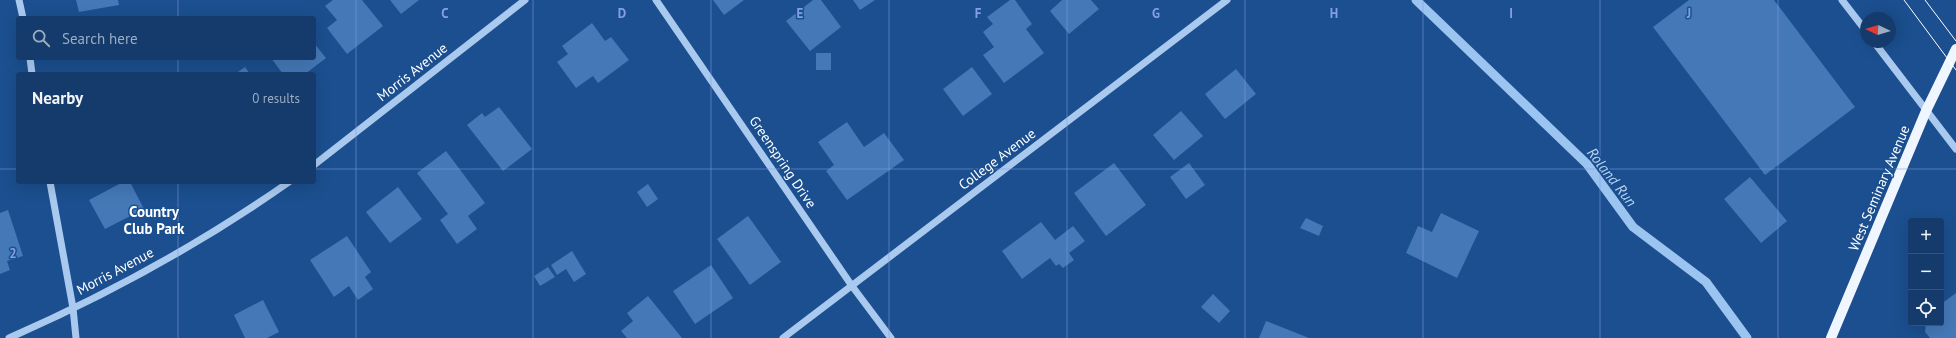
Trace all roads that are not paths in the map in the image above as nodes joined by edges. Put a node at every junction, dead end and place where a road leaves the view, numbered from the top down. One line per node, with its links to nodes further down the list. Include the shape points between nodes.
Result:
1 (19, 0): 6 (street)
2 (525, 0): 14 (street, Morris Avenue)
3 (656, 0): 17 (street, Greenspring Drive)
4 (1227, 0): 17 (street, College Avenue)
5 (1842, 0): 7 (street)
6 (23, 16)
7 (1860, 23)
8 (1879, 48): 12 (street)
9 (1956, 49): 12 (main road, West Seminary Avenue)
10 (30, 60): 11 (street)
11 (32, 72)
12 (1926, 111): 13 (street); 23 (main road, West Seminary Avenue)
13 (1956, 150)
14 (316, 163)
15 (50, 184): 18 (street)
16 (286, 184): 18 (street, Morris Avenue, via 180,251)
17 (852, 286): 21 (street, College Avenue); 22 (street, Greenspring Drive)
18 (73, 308): 19 (street, Morris Avenue); 20 (street)
19 (9, 338)
20 (76, 338)
21 (783, 338)
22 (891, 338)
23 (1830, 338)

